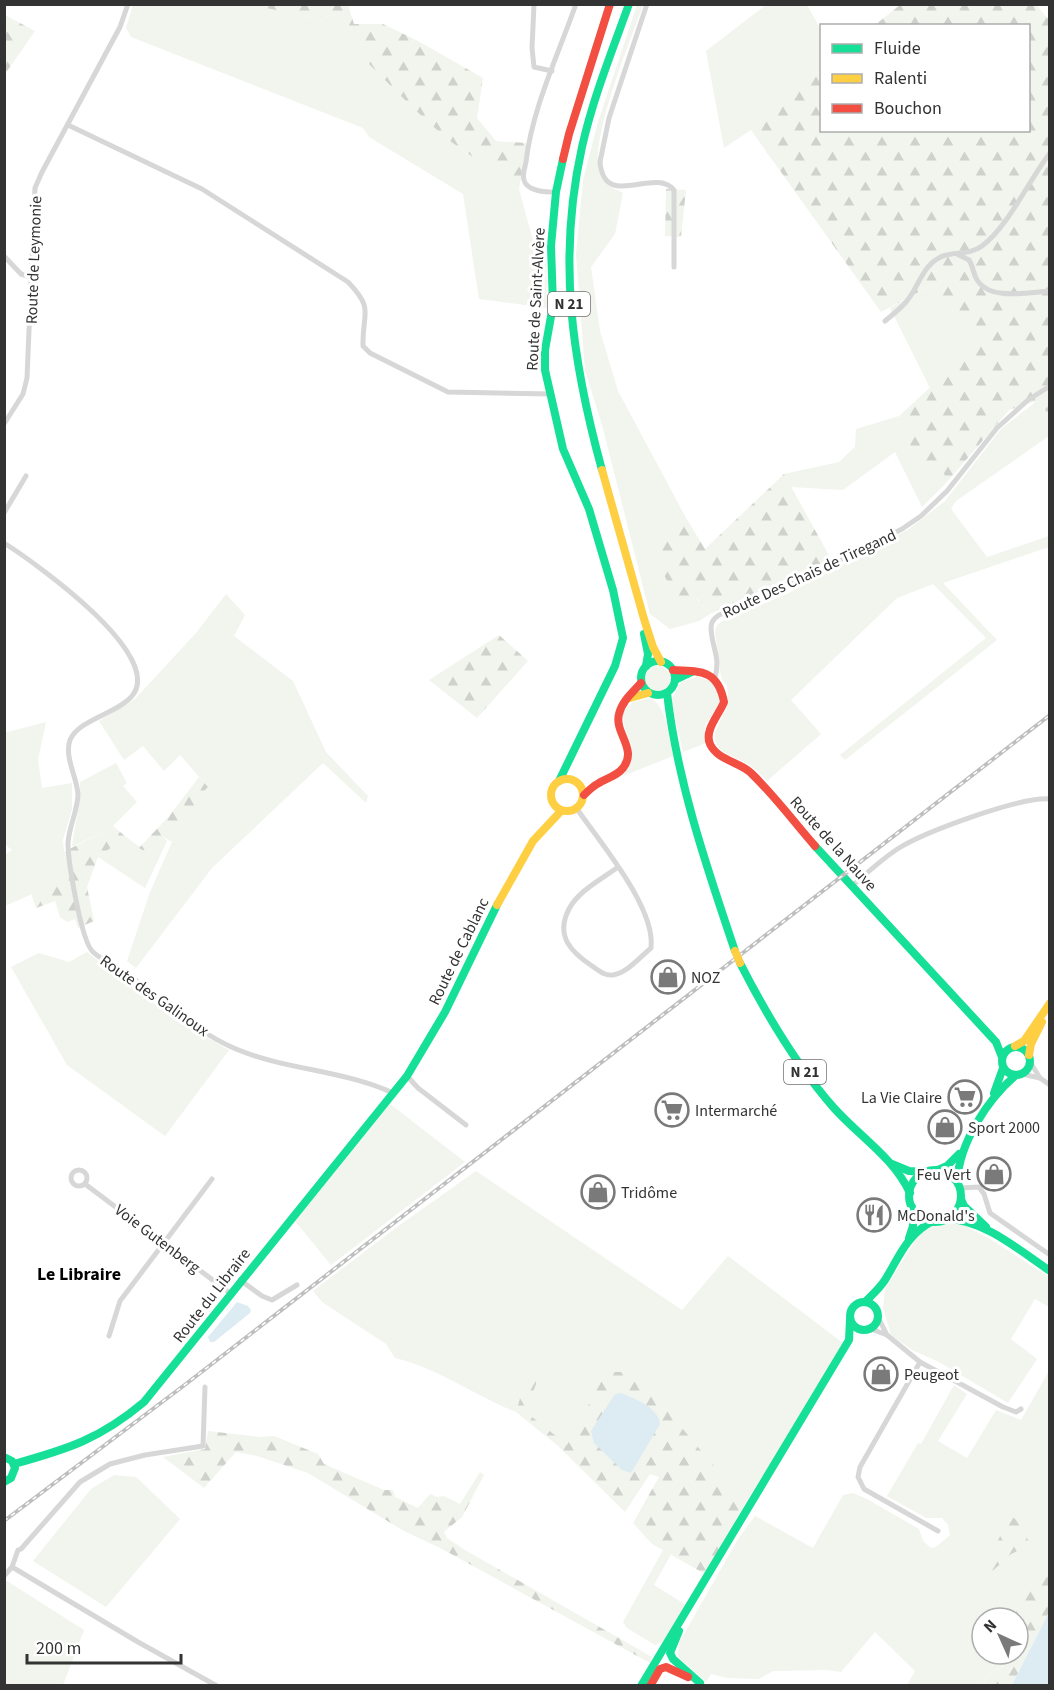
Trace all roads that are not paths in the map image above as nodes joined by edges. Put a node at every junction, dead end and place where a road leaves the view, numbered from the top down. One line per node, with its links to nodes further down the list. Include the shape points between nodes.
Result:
1 (128, 4): 8 (street, Route de Leymonie, via 120,27)
2 (534, 4): 7 (street, via 534,67)
3 (576, 4): 7 (street)
4 (610, 4): 10 (main road, Route de Saint-Alvère, via 569,134)
5 (629, 4): 23 (main road, N 21, via 582,146 572,211 569,286 581,383)
6 (647, 4): 13 (street, via 609,118 600,169 607,180 623,188 657,182 674,190)
7 (552, 71): 10 (street, via 528,144 523,180 539,191)
8 (68, 125): 14 (street, Route de Leymonie, via 35,188); 18 (street, via 202,189 348,282 360,295 367,313 363,346 370,353 448,392)
9 (1050, 153): 11 (street, via 985,244 973,253)
10 (556, 192): 18 (main road, Route de Saint-Alvère, via 551,246 553,305 545,350)
11 (953, 253): 15 (street, via 969,260 976,280 986,288 1001,293); 16 (street, via 928,267 906,302)
12 (4, 256): 14 (street, via 21,274)
13 (674, 267)
14 (31, 278): 19 (street, Route de Leymonie, via 27,378 23,394)
15 (1050, 291)
16 (885, 321)
17 (1050, 386): 28 (street, Route Des Chais de Tiregand, via 997,428 947,491 921,516 861,550 713,620 710,626 718,658)
18 (550, 394): 34 (main road, Route de Saint-Alvère, via 564,449 589,509 623,638 615,666)
19 (4, 424)
20 (26, 476): 21 (street)
21 (4, 513)
22 (4, 543): 57 (street, Route des Galinoux, via 51,576 109,628 136,667 138,680 130,699 79,729 70,739 68,749 78,793 68,844 81,926 91,951 127,973 180,1015 236,1049 371,1083)
23 (639, 604): 24 (main road, N 21); 25 (main road, N 21, via 648,654)
24 (661, 662): 25 (main road); 26 (main road)
25 (646, 666): 30 (main road)
26 (673, 670): 27 (main road); 29 (main road)
27 (693, 671): 28 (main road); 29 (main road)
28 (715, 677): 45 (main road, Route de la Nauve, via 724,702 710,729 714,751 750,772)
29 (675, 680): 32 (main road, via 671,690)
30 (642, 683): 31 (main road); 33 (main road)
31 (648, 693): 32 (main road); 33 (main road)
32 (662, 694): 61 (main road, N 21, bridge, via 697,832 740,963 778,1034 811,1080)
33 (629, 698): 37 (main road, via 618,716 628,746 625,765)
34 (569, 759): 35 (main road, Route de Saint-Alvère); 36 (main road)
35 (559, 781): 36 (main road); 40 (main road, via 551,793)
36 (576, 781): 37 (main road); 38 (main road)
37 (597, 783): 38 (main road)
38 (584, 795): 41 (main road)
39 (1050, 799): 45 (street, via 1023,801 933,831 899,848)
40 (552, 802): 42 (main road); 43 (main road)
41 (577, 809): 42 (main road); 44 (street)
42 (561, 811): 43 (main road)
43 (548, 821): 54 (main road, Route de Cablanc, via 528,846 426,1049)
44 (618, 867): 44 (street, via 637,895 652,938 651,948 621,973 610,976 575,955 564,935 565,919 576,898)
45 (852, 886): 48 (main road, Route de la Nauve)
46 (1050, 1003): 49 (main road, via 1024,1041)
47 (1050, 1008): 51 (main road, via 1031,1044)
48 (996, 1042): 49 (main road, Route de la Nauve); 50 (main road, Route de la Nauve)
49 (1013, 1047): 50 (main road); 51 (main road, via 1023,1048)
50 (1002, 1057): 52 (main road)
51 (1030, 1059): 53 (main road, via 1029,1067); 55 (street)
52 (1003, 1068): 53 (main road); 58 (main road)
53 (1019, 1074): 55 (street); 58 (main road, via 1008,1081)
54 (407, 1076): 57 (main road, Route de Cablanc); 59 (street)
55 (1040, 1078): 56 (street)
56 (1050, 1085)
57 (393, 1093): 77 (main road, Route du Libraire)
58 (988, 1108): 60 (main road)
59 (466, 1125)
60 (962, 1151): 62 (main road); 66 (main road, via 957,1170)
61 (891, 1163): 63 (main road, N 21, via 909,1171); 67 (main road, N 21)
62 (938, 1170): 63 (main road); 66 (main road, via 952,1176)
63 (926, 1172): 67 (main road, via 915,1180)
64 (212, 1179): 74 (street)
65 (85, 1184): 74 (street, Voie Gutenberg)
66 (959, 1185): 68 (main road); 75 (street, via 979,1187 990,1213)
67 (910, 1193): 69 (main road)
68 (961, 1199): 70 (main road, via 956,1212); 72 (main road)
69 (912, 1207): 71 (main road); 73 (main road, via 913,1226)
70 (944, 1220): 71 (main road); 72 (main road, via 963,1220)
71 (933, 1221): 73 (main road)
72 (993, 1234): 76 (main road)
73 (908, 1241): 79 (main road)
74 (164, 1242): 80 (street, Voie Gutenberg); 87 (street, via 120,1301)
75 (1049, 1253)
76 (1050, 1271)
77 (240, 1280): 78 (street, via 272,1300); 80 (main road, Route du Libraire)
78 (297, 1285)
79 (880, 1287): 81 (main road); 82 (main road)
80 (230, 1293): 93 (main road, Route du Libraire, via 157,1388 125,1418 86,1441)
81 (865, 1302): 82 (main road); 84 (main road, via 852,1308)
82 (875, 1306): 83 (main road)
83 (879, 1319): 85 (main road); 86 (street)
84 (850, 1320): 85 (main road, via 855,1328); 88 (main road)
85 (867, 1330): 86 (street); 88 (main road)
86 (887, 1335): 89 (street)
87 (109, 1336)
88 (849, 1340): 98 (main road)
89 (920, 1362): 91 (street, via 1003,1407 1016,1412); 95 (street, via 858,1477 864,1488)
90 (205, 1388): 96 (street, via 203,1446 110,1464 80,1482 18,1550)
91 (1021, 1409)
92 (4, 1457): 93 (main road)
93 (14, 1464): 94 (main road, via 14,1475)
94 (4, 1482)
95 (938, 1531)
96 (12, 1567): 97 (street); 102 (street)
97 (4, 1576)
98 (697, 1597): 99 (main road); 100 (main road)
99 (679, 1631): 100 (main road); 101 (main road, via 670,1653)
100 (661, 1657): 101 (main road); 103 (main road); 104 (main road)
101 (702, 1684): 104 (main road, via 666,1667)
102 (217, 1686)
103 (641, 1686)
104 (648, 1686)

